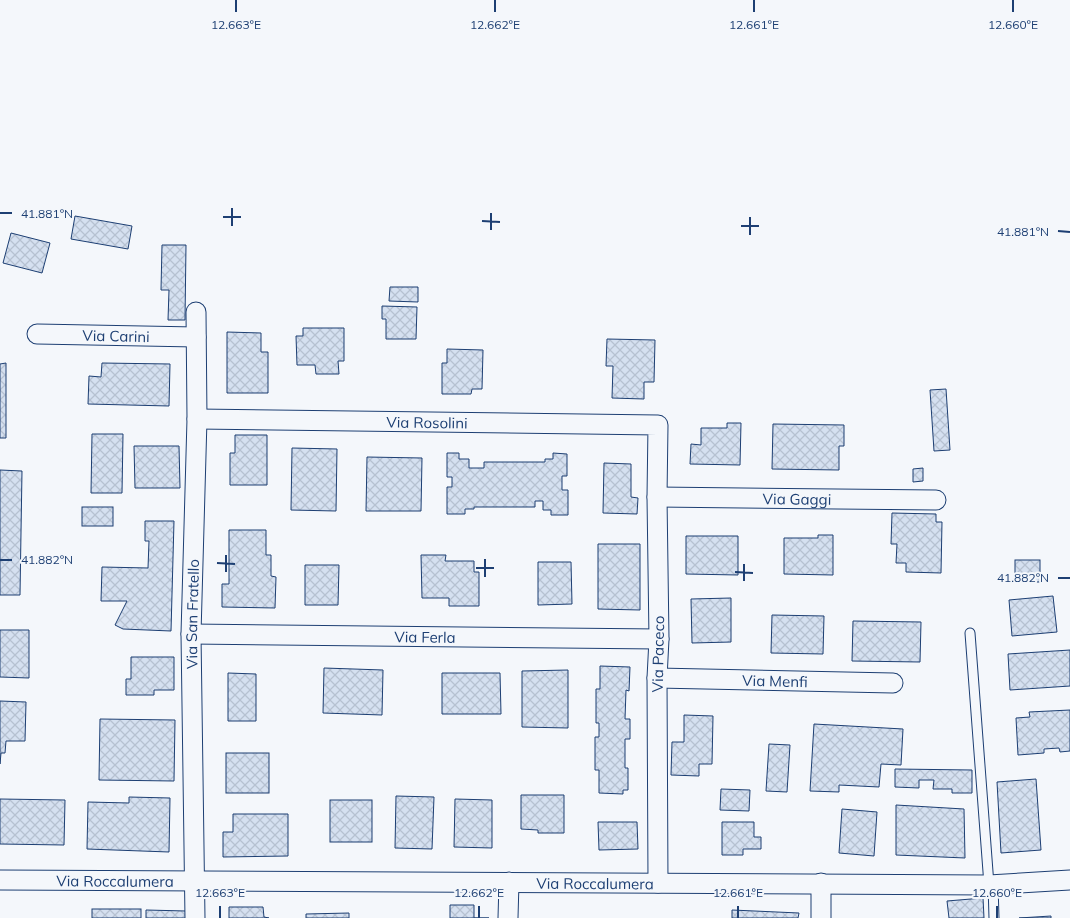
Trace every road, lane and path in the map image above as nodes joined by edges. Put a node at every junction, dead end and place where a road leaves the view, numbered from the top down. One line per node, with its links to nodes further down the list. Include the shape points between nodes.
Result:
1 (196, 312): 3 (street, Via San Fratello)
2 (36, 334): 3 (street, Via Carini)
3 (196, 337): 4 (street, Via San Fratello)
4 (197, 419): 5 (street, Via Rosolini); 9 (street, Via San Fratello)
5 (658, 426): 6 (street, Via Paceco)
6 (657, 497): 7 (street, Via Gaggi); 10 (street, Via Paceco)
7 (936, 500)
8 (970, 633): 19 (lane)
9 (191, 634): 10 (street, Via Ferla); 15 (street, Via San Fratello)
10 (659, 639): 11 (street, Via Paceco)
11 (657, 678): 12 (street, Via Menfi); 17 (street, Via Paceco)
12 (893, 683)
13 (0, 880): 15 (street, Via Roccalumera)
14 (1070, 880): 19 (street, Via Roccalumera)
15 (194, 882): 16 (street, Via Roccalumera); 20 (street, Via San Fratello)
16 (508, 882): 17 (street, Via Roccalumera); 21 (street)
17 (658, 883): 18 (street, Via Roccalumera)
18 (822, 883): 19 (street, Via Roccalumera); 22 (street)
19 (991, 884): 23 (lane)
20 (195, 918)
21 (508, 918)
22 (822, 918)
23 (994, 918)

